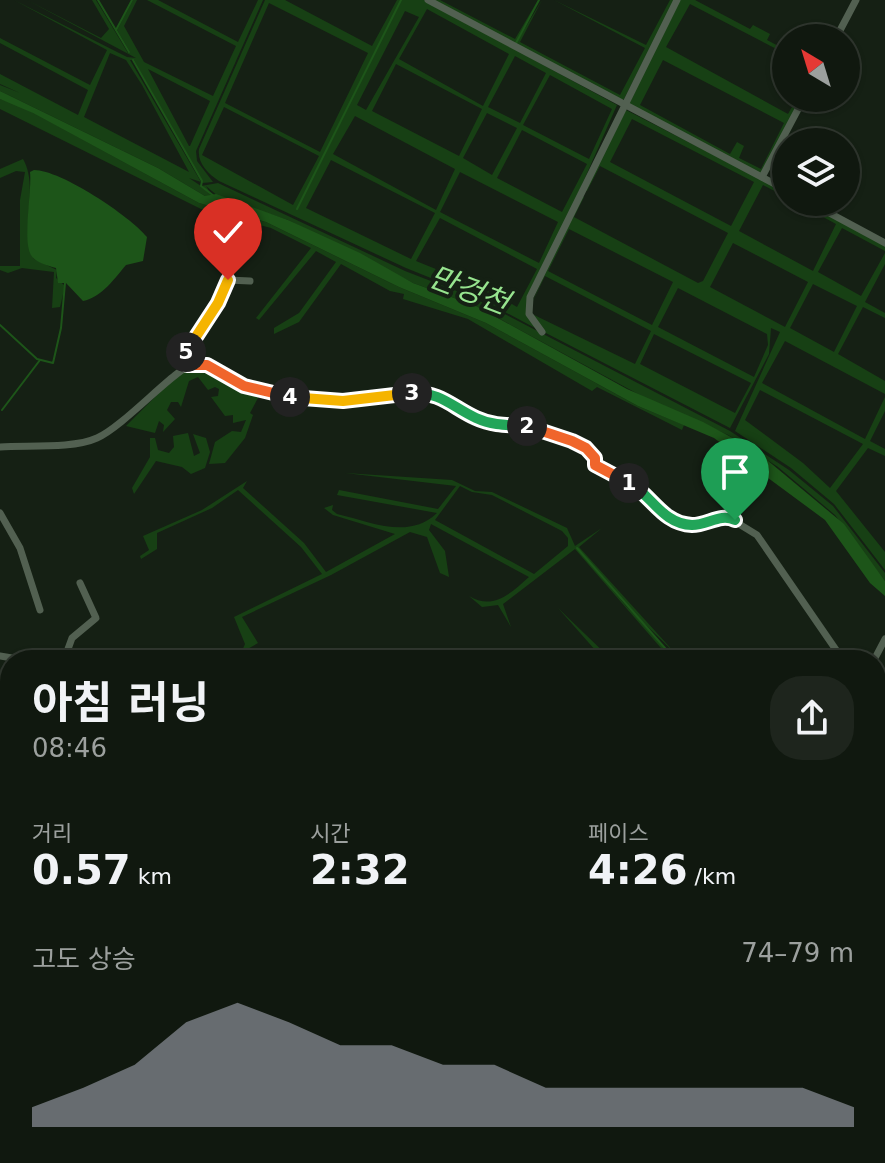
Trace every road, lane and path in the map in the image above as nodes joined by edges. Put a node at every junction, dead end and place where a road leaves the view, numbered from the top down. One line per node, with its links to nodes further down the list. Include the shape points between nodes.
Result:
1 (428, 0): 5 (street)
2 (677, 0): 5 (street)
3 (856, 0): 4 (street)
4 (843, 24)
5 (623, 105): 7 (street); 12 (street, via 530,297 529,314)
6 (797, 112): 7 (street)
7 (762, 177): 8 (street)
8 (772, 182)
9 (835, 216): 10 (street)
10 (885, 243)
11 (250, 281): 13 (street, via 228,280 187,351)
12 (542, 332)
13 (187, 365): 14 (street, via 120,425 97,438); 19 (street, via 207,365 257,390 292,398 343,401 434,393 488,423 537,428 572,441 592,453 595,465 636,486 656,509 676,519 691,525 726,516 750,529)
14 (0, 447)
15 (0, 513): 17 (street, via 20,548)
16 (80, 583): 18 (street, via 96,618 72,638)
17 (40, 610)
18 (68, 650)
19 (836, 650)

